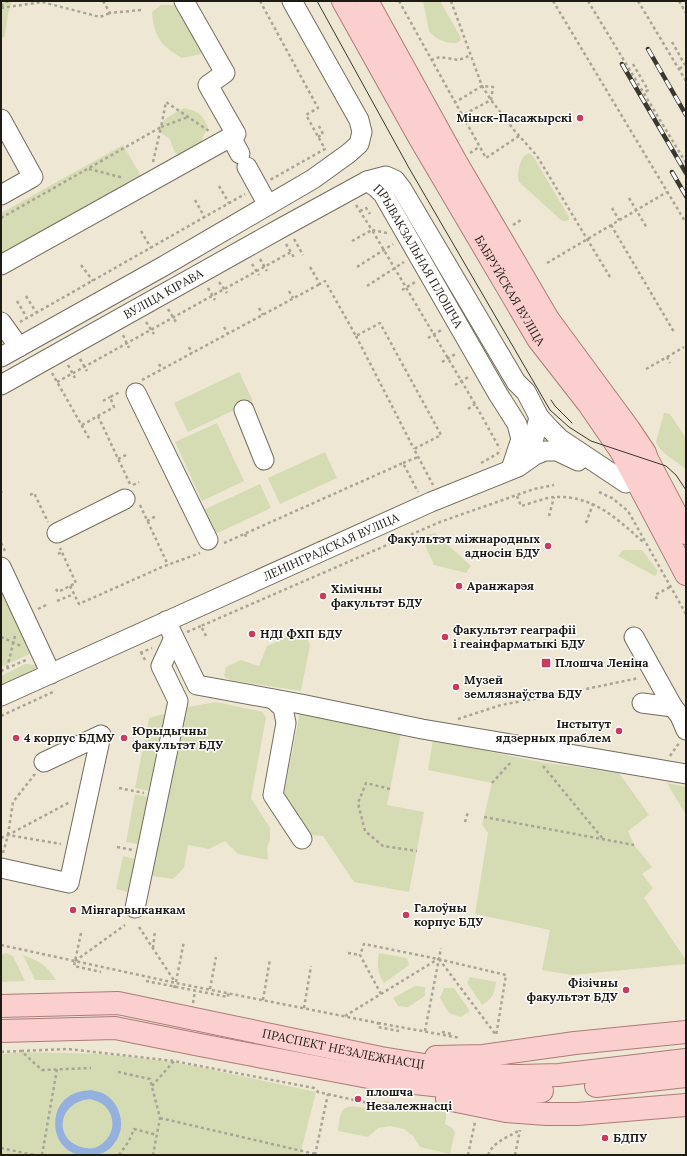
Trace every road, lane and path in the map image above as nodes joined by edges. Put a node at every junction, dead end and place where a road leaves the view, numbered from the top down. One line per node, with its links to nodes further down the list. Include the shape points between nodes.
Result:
1 (8, 1): 14 (path)
2 (103, 1): 16 (path)
3 (184, 1): 35 (street, via 225,73 208,85 236,134)
4 (260, 1): 34 (path, via 318,108 306,115)
5 (292, 1): 38 (street, ВУЛІЦА КІРАВА, via 359,120 362,132 359,144)
6 (343, 1): 203 (main road, БАБРУЙСКАЯ ВУЛІЦА, via 419,137 538,339 588,403)
7 (366, 1): 203 (main road, БАБРУЙСКАЯ ВУЛІЦА, via 548,319 645,453 647,459)
8 (399, 1): 20 (path)
9 (450, 1): 19 (path)
10 (553, 1): 43 (path)
11 (588, 1): 25 (path)
12 (638, 1): 22 (path)
13 (679, 1): 17 (path)
14 (1, 7): 16 (path, via 42,2 100,17)
15 (141, 10): 16 (path)
16 (110, 13)
17 (686, 13)
18 (672, 42): 22 (path, via 685,65)
19 (471, 55): 20 (path, via 459,60 440,57); 24 (path)
20 (431, 60): 27 (path)
21 (633, 64): 25 (path, via 648,90)
22 (679, 69): 23 (path)
23 (686, 81)
24 (482, 86): 26 (path); 26 (path, via 493,87); 27 (path)
25 (644, 93): 36 (path)
26 (491, 100): 28 (path); 33 (path)
27 (454, 102): 28 (path)
28 (461, 116): 33 (path, via 486,158)
29 (188, 117): 32 (path); 32 (path, via 166,102); 35 (path)
30 (1, 118): 44 (street, via 33,177)
31 (319, 126): 34 (path, via 323,134)
32 (161, 127): 37 (path); 40 (path)
33 (519, 136): 66 (path, via 537,156)
34 (318, 137): 42 (path, via 325,149)
35 (228, 139): 40 (street); 42 (street, via 244,160)
36 (686, 163)
37 (89, 169): 40 (path); 55 (path)
38 (313, 179): 48 (street, via 328,187 329,196); 50 (street, ВУЛІЦА КІРАВА)
39 (367, 181): 48 (street, ВУЛІЦА КІРАВА); 182 (street, ПРЫВАКЗАЛЬНАЯ ПЛОШЧА, via 386,176 395,180 402,189); 197 (street, ПРЫВАКЗАЛЬНАЯ ПЛОШЧА, via 382,194 517,424 521,438)
40 (148, 184): 81 (street)
41 (219, 186): 47 (path)
42 (258, 187): 47 (path); 50 (street)
43 (667, 192): 52 (path); 58 (path)
44 (1, 195)
45 (629, 198): 52 (path)
46 (195, 200): 56 (path)
47 (229, 203): 56 (path)
48 (326, 204): 172 (street, ВУЛІЦА КІРАВА)
49 (356, 204): 53 (path)
50 (268, 205): 140 (street, ВУЛІЦА КІРАВА)
51 (612, 208): 57 (path)
52 (636, 210): 57 (path); 60 (path)
53 (360, 211): 54 (path, via 366,208); 61 (path)
54 (370, 214)
55 (1, 218)
56 (205, 218): 70 (path)
57 (619, 220): 59 (path)
58 (686, 223)
59 (611, 225): 66 (path); 131 (path)
60 (647, 228)
61 (372, 230): 63 (path); 67 (path); 72 (path)
62 (141, 231): 70 (path)
63 (390, 234)
64 (301, 236): 65 (path)
65 (294, 239): 69 (path); 74 (path)
66 (587, 239): 79 (path); 91 (path)
67 (352, 241)
68 (395, 243): 72 (path)
69 (286, 244): 71 (path); 73 (path)
70 (151, 248): 92 (path)
71 (280, 248)
72 (384, 250): 86 (path); 87 (path)
73 (291, 252): 77 (path); 84 (path)
74 (303, 254)
75 (266, 256): 76 (path)
76 (260, 259): 80 (path); 84 (path)
77 (295, 259)
78 (406, 261): 87 (path)
79 (546, 263)
80 (252, 264): 83 (path); 88 (path)
81 (1, 265)
82 (82, 265): 92 (path)
83 (245, 267)
84 (264, 267): 88 (path); 89 (path)
85 (310, 267): 95 (path)
86 (357, 267)
87 (394, 268): 97 (path); 99 (path)
88 (257, 271): 90 (path); 100 (path)
89 (267, 271)
90 (259, 275)
91 (610, 277)
92 (93, 281): 113 (path)
93 (331, 281): 96 (path)
94 (417, 281): 99 (path)
95 (320, 284): 96 (path, via 325,281); 107 (path)
96 (326, 284): 120 (path)
97 (367, 286)
98 (208, 288): 100 (path, via 219,282); 102 (path); 106 (path)
99 (406, 288): 101 (path); 135 (path)
100 (224, 289): 104 (path); 106 (path)
101 (402, 290)
102 (201, 291)
103 (289, 291): 107 (path)
104 (227, 294)
105 (26, 296): 113 (path)
106 (213, 296): 108 (path); 119 (path)
107 (293, 298): 115 (path)
108 (215, 300)
109 (17, 301): 117 (path)
110 (175, 306): 112 (path)
111 (259, 308): 115 (path)
112 (168, 309): 114 (path); 119 (path)
113 (36, 312): 117 (path)
114 (163, 312)
115 (263, 315): 133 (path)
116 (350, 317): 120 (path)
117 (27, 318): 125 (path)
118 (152, 318): 121 (path)
119 (173, 318): 122 (path); 129 (path)
120 (346, 319): 136 (path)
121 (146, 322): 124 (path); 129 (path)
122 (176, 322)
123 (385, 323): 126 (path)
124 (140, 325)
125 (3, 326): 140 (street)
126 (382, 326): 136 (path, via 380,323); 145 (path)
127 (224, 328): 133 (path)
128 (445, 328): 135 (path)
129 (152, 330): 132 (path); 139 (path)
130 (128, 331): 134 (path)
131 (674, 332)
132 (154, 334)
133 (228, 334): 147 (path)
134 (122, 335): 137 (path); 139 (path)
135 (433, 335): 138 (path); 152 (path)
136 (356, 336): 188 (path)
137 (117, 338)
138 (428, 338)
139 (127, 344): 143 (path); 158 (path)
140 (20, 346): 149 (street, ВУЛІЦА КІРАВА)
141 (189, 347): 147 (path)
142 (684, 347): 150 (path)
143 (129, 348)
144 (399, 348): 145 (path)
145 (395, 350): 169 (path)
146 (459, 352): 152 (path)
147 (192, 353): 159 (path)
148 (86, 355): 151 (path)
149 (1, 357)
150 (667, 357): 154 (path); 160 (path)
151 (80, 359): 156 (path); 158 (path)
152 (447, 359): 153 (path); 171 (path)
153 (442, 362)
154 (670, 363)
155 (159, 364): 159 (path)
156 (68, 365): 157 (path); 164 (path)
157 (64, 367)
158 (85, 367): 162 (path); 164 (path)
159 (162, 369): 174 (path)
160 (646, 369)
161 (56, 371): 163 (path)
162 (87, 372)
163 (52, 373): 167 (path); 170 (path)
164 (73, 374): 168 (path); 170 (path)
165 (472, 374): 171 (path)
166 (414, 375): 169 (path)
167 (46, 377)
168 (75, 378)
169 (410, 378): 178 (path)
170 (57, 382): 183 (path)
171 (460, 382): 173 (path); 179 (path)
172 (1, 385)
173 (454, 385)
174 (132, 389): 175 (path); 226 (street)
175 (110, 397): 176 (path); 183 (path, via 114,407)
176 (103, 401)
177 (429, 402): 178 (path)
178 (424, 404): 185 (path)
179 (475, 404): 180 (path); 189 (path)
180 (468, 409)
181 (244, 410): 193 (street)
182 (539, 417): 197 (street, via 533,442); 203 (street, ПРЫВАКЗАЛЬНАЯ ПЛОШЧА, via 560,439)
183 (82, 425): 186 (path)
184 (444, 429): 185 (path)
185 (439, 432): 188 (path, via 441,435)
186 (90, 440)
187 (501, 444): 189 (path)
188 (414, 449): 191 (path)
189 (500, 449): 195 (path, via 497,454)
190 (126, 455): 192 (path)
191 (418, 457): 194 (path); 204 (path)
192 (118, 459)
193 (264, 460)
194 (403, 463): 196 (path); 208 (path)
195 (476, 466)
196 (390, 469): 198 (path); 199 (path)
197 (511, 469): 203 (street, ЛЕНІНГРАДСКАЯ ВУЛІЦА, via 545,451 557,451); 246 (street, ЛЕНІНГРАДСКАЯ ВУЛІЦА, via 431,502)
198 (392, 473)
199 (363, 481): 202 (path); 207 (path)
200 (139, 482): 206 (path)
201 (554, 485): 209 (path)
202 (364, 486)
203 (644, 488): 222 (main road, БАБРУЙСКАЯ ВУЛІЦА); 233 (main road, БАБРУЙСКАЯ ВУЛІЦА)
204 (435, 489)
205 (599, 492): 227 (path, via 612,498 628,511)
206 (128, 493): 221 (street)
207 (331, 496): 211 (path); 213 (path)
208 (420, 496)
209 (517, 496): 210 (path, via 522,506); 245 (path, via 440,522)
210 (554, 497): 212 (path, via 578,499); 216 (path)
211 (333, 500)
212 (593, 504): 219 (path); 227 (path, via 612,514)
213 (300, 509): 214 (path); 218 (path)
214 (302, 514)
215 (156, 516): 217 (path)
216 (549, 516)
217 (147, 521)
218 (273, 521): 220 (path); 223 (path)
219 (586, 523)
220 (275, 526)
221 (57, 533)
222 (686, 533)
223 (245, 534): 224 (path); 226 (path)
224 (247, 539)
225 (1, 543): 230 (path)
226 (210, 545): 240 (path, via 132,583)
227 (647, 546): 233 (path)
228 (62, 552): 229 (path)
229 (58, 554)
230 (4, 561): 259 (street)
231 (69, 568): 232 (path)
232 (65, 570)
233 (678, 580): 238 (path, via 655,595); 244 (path)
234 (70, 586): 237 (path)
235 (56, 589): 236 (path)
236 (58, 592)
237 (74, 594): 239 (path); 240 (path)
238 (657, 599)
239 (57, 600)
240 (79, 604): 242 (path)
241 (46, 605): 243 (path)
242 (80, 608)
243 (34, 611)
244 (686, 614)
245 (202, 626): 246 (path); 248 (path)
246 (170, 630): 253 (path); 259 (street, ЛЕНІНГРАДСКАЯ ВУЛІЦА); 262 (street, via 197,685); 277 (street, via 161,666 178,701)
247 (16, 632): 251 (path)
248 (206, 636)
249 (1, 637): 251 (path)
250 (634, 637): 264 (street)
251 (14, 643): 252 (path); 257 (path)
252 (24, 648)
253 (140, 652): 254 (path); 256 (path)
254 (133, 656)
255 (30, 658): 257 (path)
256 (146, 663)
257 (7, 668): 258 (path)
258 (1, 671)
259 (56, 681): 261 (street, ЛЕНІНГРАДСКАЯ ВУЛІЦА); 265 (path)
260 (581, 690): 266 (path, via 501,704)
261 (1, 696)
262 (273, 699): 272 (street, via 422,729); 284 (street, via 284,708 286,722 273,794)
263 (642, 703): 264 (street)
264 (673, 707): 267 (street, via 680,716)
265 (1, 716)
266 (452, 721)
267 (684, 735): 269 (path)
268 (515, 757): 273 (path)
269 (669, 757)
270 (44, 762): 276 (street, via 100,736); 281 (path, via 13,802)
271 (540, 762): 283 (path)
272 (686, 774)
273 (492, 783)
274 (119, 788): 277 (path)
275 (390, 789): 287 (path, via 366,783 358,803 365,831 383,846)
276 (88, 792): 281 (path); 286 (street)
277 (158, 796): 289 (street)
278 (468, 812): 280 (path)
279 (484, 817): 283 (path)
280 (465, 822)
281 (8, 835): 282 (path); 286 (path); 288 (path)
282 (1, 838)
283 (603, 839): 285 (path)
284 (302, 840)
285 (634, 845)
286 (77, 846): 288 (street, via 69,883)
287 (417, 851)
288 (2, 863)
289 (135, 908)
290 (125, 925): 303 (path)
291 (139, 928): 296 (path)
292 (155, 931): 296 (path)
293 (81, 934): 303 (path)
294 (184, 941): 307 (path)
295 (1, 945): 303 (path)
296 (152, 948): 307 (path)
297 (441, 948): 302 (path)
298 (348, 953): 299 (path)
299 (360, 955): 302 (path, via 364,944); 311 (path)
300 (216, 957): 309 (path)
301 (270, 959): 312 (path)
302 (438, 959): 302 (path, via 506,975 496,1036 478,1012); 311 (path); 319 (path)
303 (75, 961): 305 (path, via 74,966); 307 (path)
304 (311, 966): 314 (path)
305 (101, 972)
306 (146, 982): 308 (path)
307 (176, 983): 308 (path); 309 (path)
308 (174, 988): 310 (path, via 228,997)
309 (210, 989): 310 (path)
310 (228, 993): 312 (path)
311 (381, 994): 315 (path)
312 (263, 1000): 314 (path)
313 (1, 1006): 328 (main road, ПРАСПЕКТ НЕЗАЛЕЖНАСЦІ, via 118,1003)
314 (304, 1008): 315 (path)
315 (344, 1016): 316 (path)
316 (378, 1023): 318 (path, via 378,1027); 319 (path)
317 (1, 1031): 328 (main road, ПРАСПЕКТ НЕЗАЛЕЖНАСЦІ, via 115,1028 200,1045)
318 (399, 1031)
319 (425, 1031): 322 (path)
320 (442, 1032): 322 (path)
321 (686, 1032): 328 (main road, via 575,1043)
322 (452, 1036): 323 (path)
323 (464, 1039)
324 (21, 1051): 325 (path); 326 (path, via 68,1049); 330 (path, via 42,1070)
325 (1, 1052)
326 (174, 1061): 332 (path); 333 (path, via 314,1088 318,1092)
327 (91, 1068): 330 (path)
328 (380, 1068): 329 (main road, ПРАСПЕКТ НЕЗАЛЕЖНАСЦІ, via 496,1092 553,1090); 334 (main road, via 453,1101 506,1111 577,1114)
329 (684, 1068)
330 (57, 1069): 341 (path)
331 (118, 1072): 336 (path, via 150,1079)
332 (152, 1087)
333 (328, 1094): 335 (path); 344 (path)
334 (686, 1105)
335 (382, 1106)
336 (160, 1118): 338 (path); 344 (path)
337 (475, 1122): 345 (path)
338 (157, 1135): 342 (path, via 134,1129); 343 (path)
339 (1, 1148): 340 (path)
340 (34, 1155)
341 (42, 1155)
342 (119, 1155)
343 (154, 1155)
344 (315, 1155)
345 (468, 1155)
346 (488, 1155): 347 (path, via 496,1143 520,1130)
347 (515, 1155)

